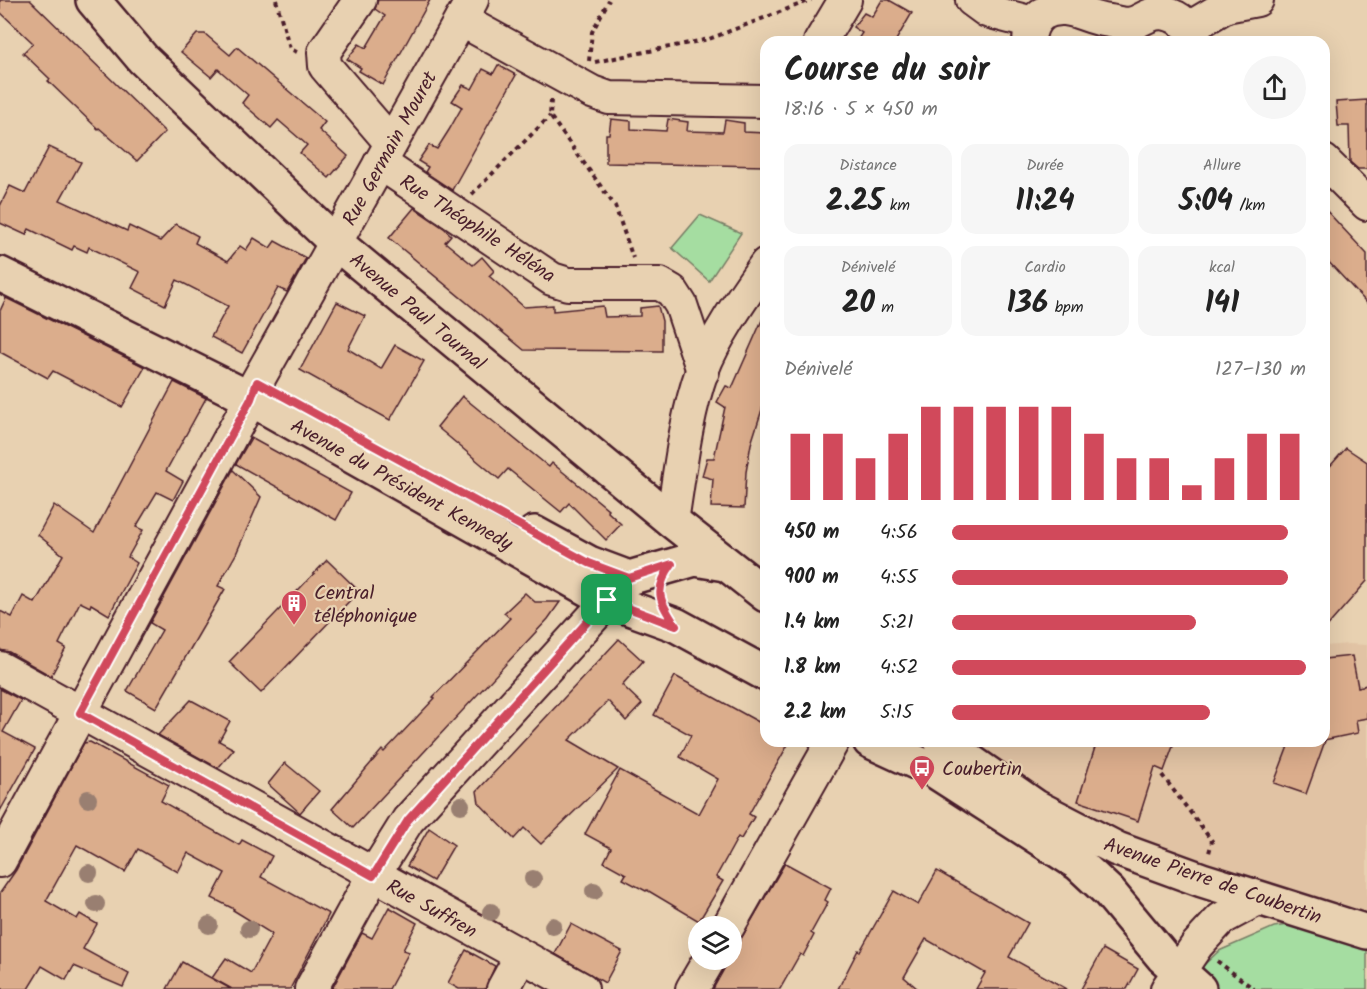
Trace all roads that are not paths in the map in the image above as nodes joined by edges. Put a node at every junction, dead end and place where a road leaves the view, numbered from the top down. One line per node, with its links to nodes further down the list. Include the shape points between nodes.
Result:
1 (93, 0): 15 (main road, Avenue Paul Tournal, via 144,59)
2 (360, 0): 12 (street, Rue Théophile Héléna, via 324,52 324,66)
3 (846, 0): 10 (street)
4 (972, 0): 8 (street)
5 (1257, 0): 9 (street, via 1226,6)
6 (1071, 3): 8 (street, via 1053,7 1038,17); 9 (street, via 1100,20 1131,24 1147,16 1167,14)
7 (466, 10): 11 (street, via 553,71 609,98); 12 (street, Rue Germain Mouret)
8 (1031, 33)
9 (1192, 35)
10 (824, 36)
11 (760, 101)
12 (386, 153): 15 (street, Rue Germain Mouret); 19 (street, Rue Théophile Héléna, via 459,217 552,279 568,284 660,284 672,291 681,305)
13 (1344, 170): 14 (street)
14 (1367, 204)
15 (336, 243): 20 (street, Rue Germain Mouret); 21 (main road, Avenue Paul Tournal)
16 (0, 252): 20 (main road, Avenue du Président Kennedy)
17 (760, 273): 19 (street, via 740,301)
18 (0, 274): 20 (main road, Avenue du Président Kennedy)
19 (703, 371): 21 (street, via 685,438)
20 (254, 391): 24 (main road, Avenue du Président Kennedy, via 589,563); 29 (street, Rue Germain Mouret)
21 (672, 521): 23 (main road, Avenue Paul Tournal)
22 (672, 564): 23 (main road, via 695,559); 24 (main road); 26 (main road, Avenue du Président Kennedy, via 662,578 660,603)
23 (725, 564): 25 (main road, Avenue Paul Tournal)
24 (618, 589): 26 (main road, Avenue du Président Kennedy); 34 (street, via 408,820)
25 (760, 590)
26 (676, 626): 28 (main road, Avenue du Président Kennedy)
27 (0, 668): 29 (street, Rue Suffren)
28 (760, 672)
29 (80, 713): 33 (street, Rue Germain Mouret); 34 (street, Rue Suffren)
30 (831, 747): 36 (street)
31 (883, 747): 40 (main road, via 964,788 1079,864 1113,896)
32 (950, 747): 35 (main road, Avenue Pierre de Coubertin, via 1036,807 1117,849)
33 (0, 861)
34 (373, 876): 38 (street, Rue Suffren); 41 (street)
35 (1258, 899): 37 (main road, Avenue Pierre de Coubertin); 40 (street, via 1221,919 1197,945)
36 (734, 916)
37 (1367, 933)
38 (521, 956): 42 (street); 43 (street, Rue Suffren)
39 (703, 970): 44 (street)
40 (1180, 982)
41 (311, 989)
42 (503, 989)
43 (582, 989)
44 (692, 989)

